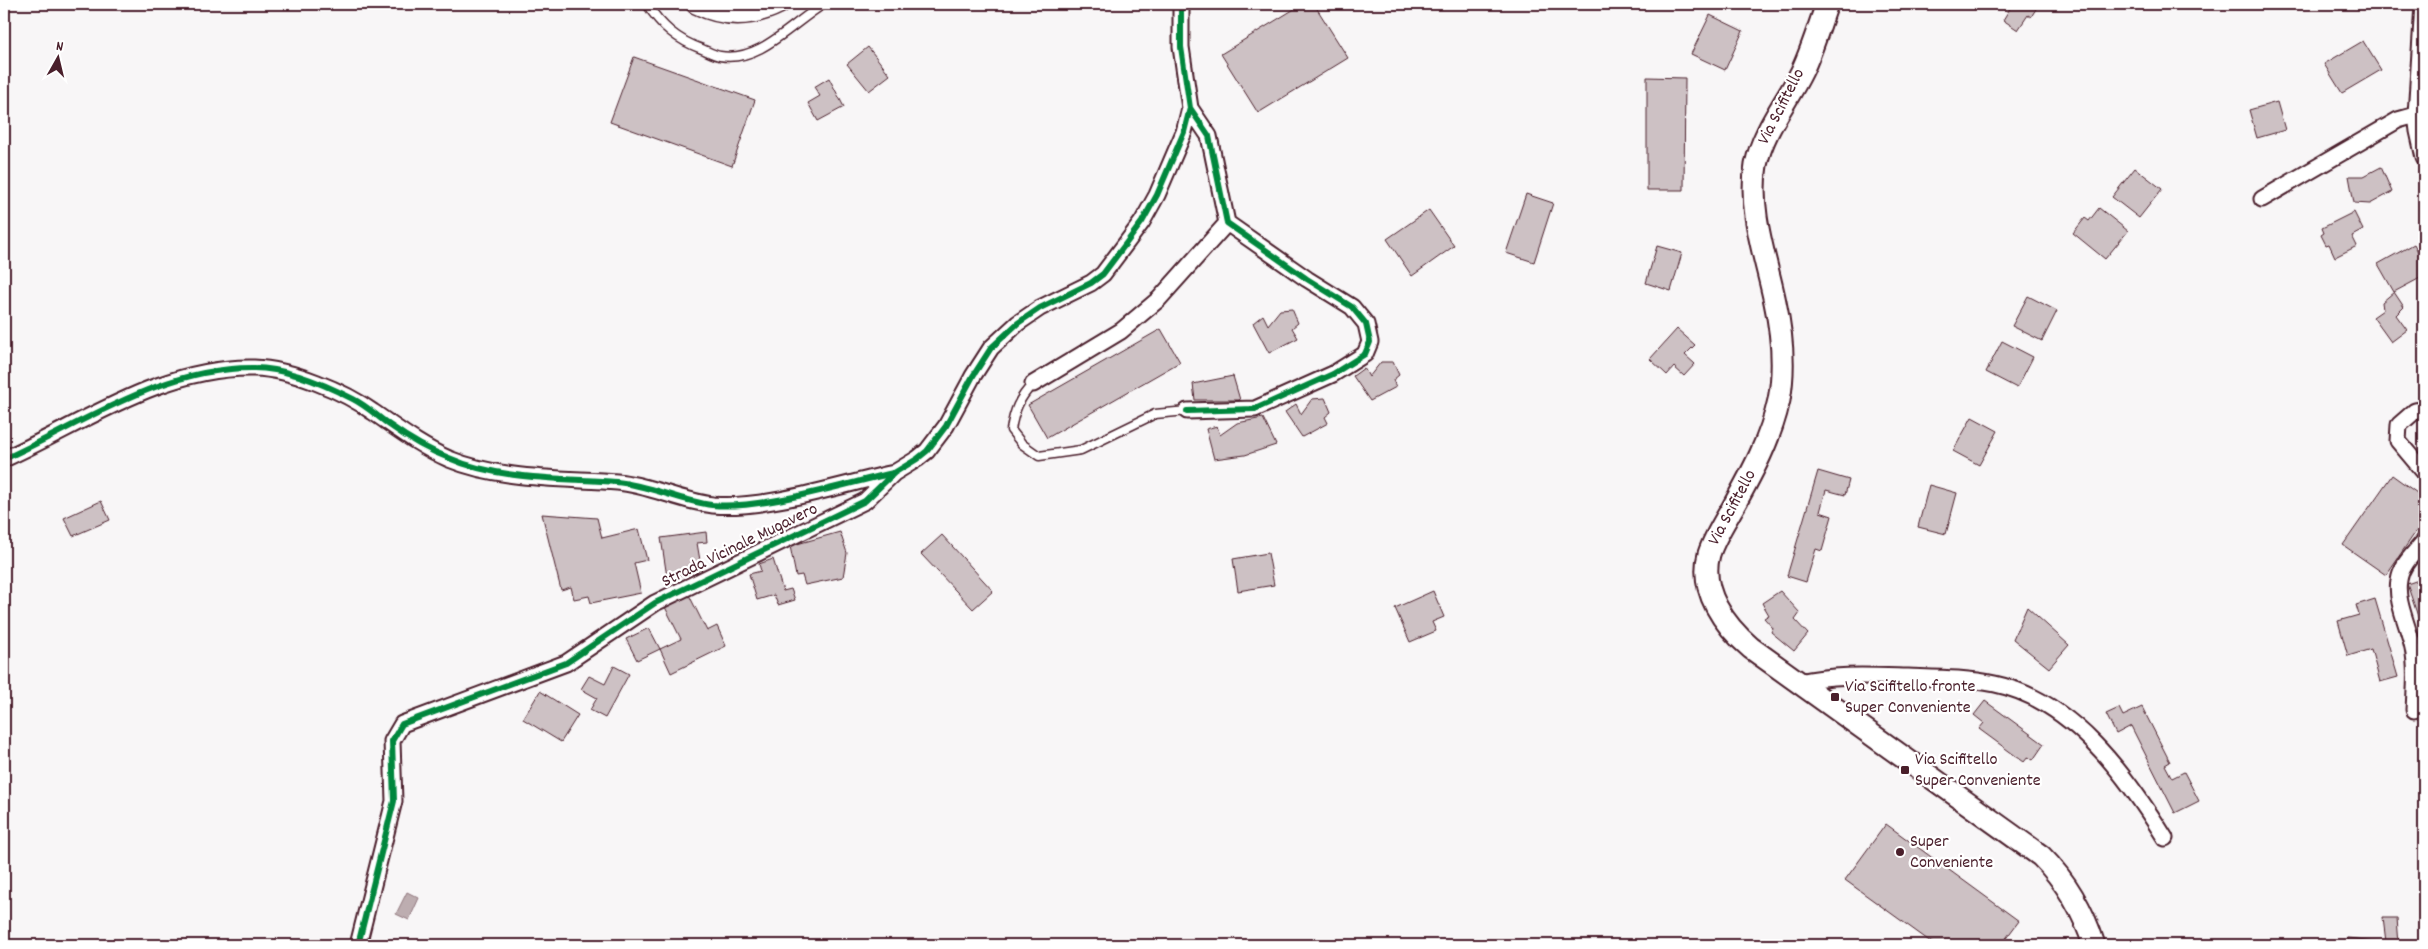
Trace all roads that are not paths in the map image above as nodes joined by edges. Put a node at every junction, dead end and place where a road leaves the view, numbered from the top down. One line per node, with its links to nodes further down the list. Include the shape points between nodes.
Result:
1 (647, 4): 4 (lane, via 660,24 685,43 721,56 748,54)
2 (696, 4): 3 (street, via 712,12 745,15)
3 (779, 4)
4 (824, 4)
5 (1181, 4): 8 (street, Strada Vicinale Mugavero, via 1181,47)
6 (1827, 4): 20 (main road, Via Scifitello, via 1802,70 1759,150 1755,207 1782,339 1779,399 1763,448 1709,554 1707,570 1716,608 1733,633)
7 (2423, 4): 9 (street)
8 (1190, 108): 12 (street, via 1209,136); 18 (street, Strada Vicinale Mugavero, via 1184,132 1157,195 1114,260 1091,283 1040,308 1006,333 987,355 946,426 927,451)
9 (2416, 115): 10 (street); 11 (street, via 2398,120)
10 (2424, 158)
11 (2262, 199)
12 (1227, 223): 13 (street, via 1159,299 1121,331); 15 (street, via 1352,307 1366,324 1370,342 1365,354 1333,374 1255,409)
13 (1033, 384): 15 (lane, via 1021,396 1011,430 1022,444 1039,456 1081,450 1155,414)
14 (2424, 409): 17 (street, via 2415,411 2399,425 2398,441)
15 (1187, 411)
16 (4, 459): 18 (street, via 140,392 199,374 256,368 292,375 353,399 421,446 452,460 496,472 633,484 715,505 787,497)
17 (2424, 472)
18 (894, 473): 23 (street, Strada Vicinale Mugavero, via 865,501 655,603 566,663 402,724 392,741 394,801)
19 (2424, 542): 21 (street, via 2404,566 2398,580 2413,648 2416,674)
20 (1799, 682): 22 (street, via 1825,676 1946,678 1996,684 2020,693 2066,718 2090,741 2139,795); 24 (main road, Via Scifitello, via 2041,856 2074,896)
21 (2414, 710)
22 (2165, 838)
23 (358, 945)
24 (2094, 945)

